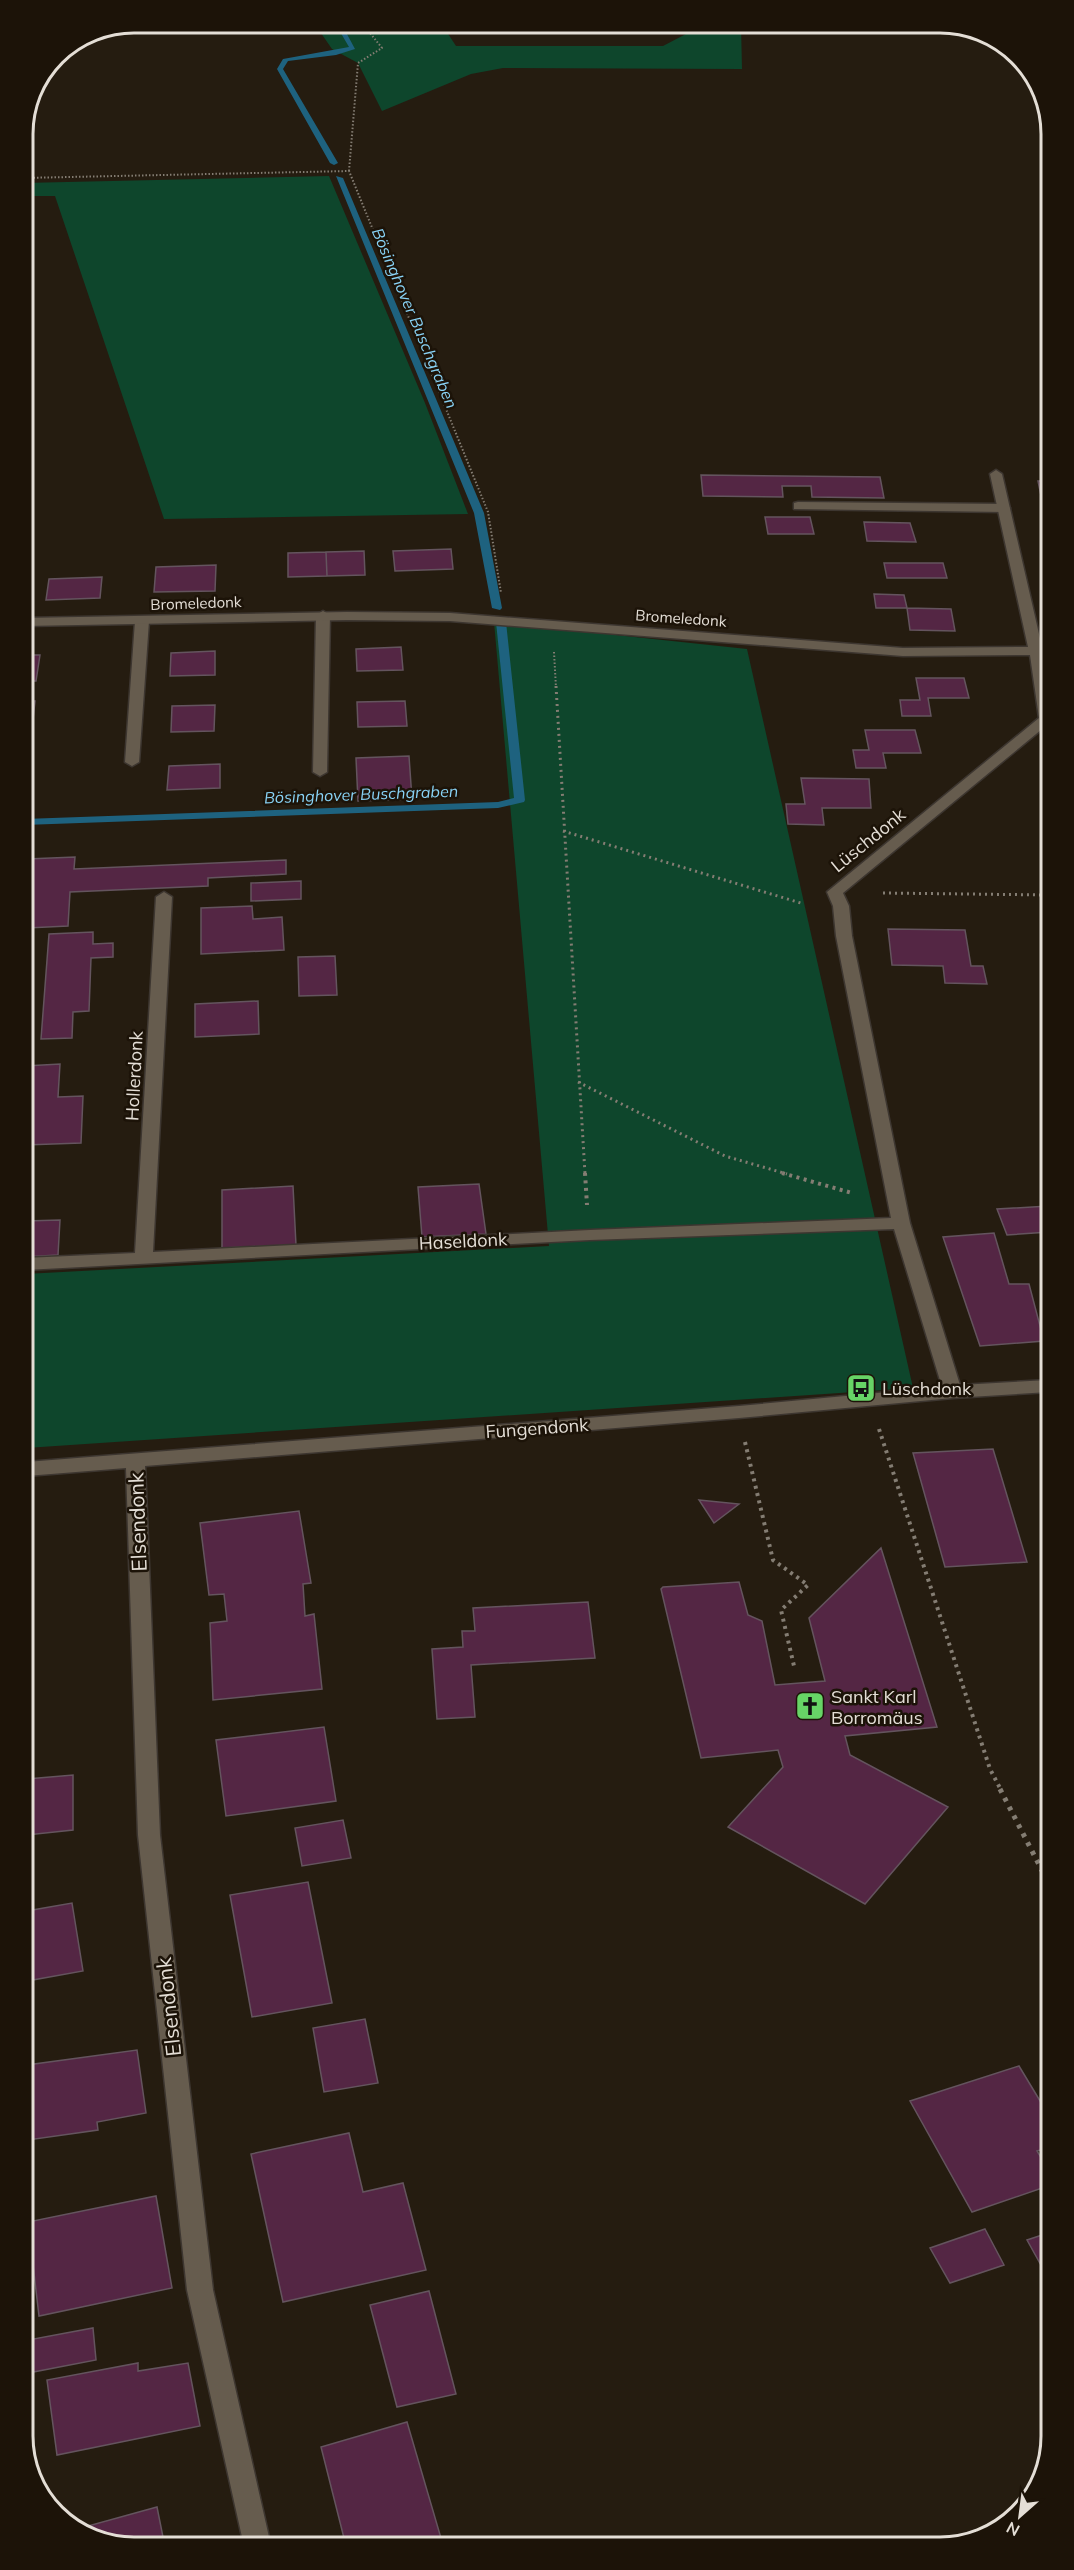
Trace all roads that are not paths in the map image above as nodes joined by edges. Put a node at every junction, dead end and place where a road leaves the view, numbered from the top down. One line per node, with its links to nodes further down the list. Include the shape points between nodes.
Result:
1 (996, 474): 3 (street, Lüschdonk)
2 (798, 506): 3 (street)
3 (1004, 508): 7 (street, Lüschdonk)
4 (323, 615): 5 (street, Bromeledonk); 7 (street, Bromeledonk, via 506,619 903,652); 10 (street)
5 (142, 621): 6 (street, Bromeledonk); 9 (street, Bromeledonk)
6 (33, 622)
7 (1041, 651)
8 (1041, 722): 12 (street, Lüschdonk, via 835,892 841,906 843,936)
9 (132, 762)
10 (320, 772)
11 (164, 897): 13 (street, Hollerdonk)
12 (900, 1215): 13 (street, Haseldonk); 16 (street, Lüschdonk)
13 (144, 1257): 14 (street, Haseldonk)
14 (33, 1264)
15 (1041, 1386): 16 (street, Fungendonk)
16 (953, 1392): 17 (street, Fungendonk, via 739,1413)
17 (135, 1460): 18 (street, Fungendonk); 19 (street, Elsendonk, via 154,1882 200,2290)
18 (33, 1468)
19 (255, 2537)

